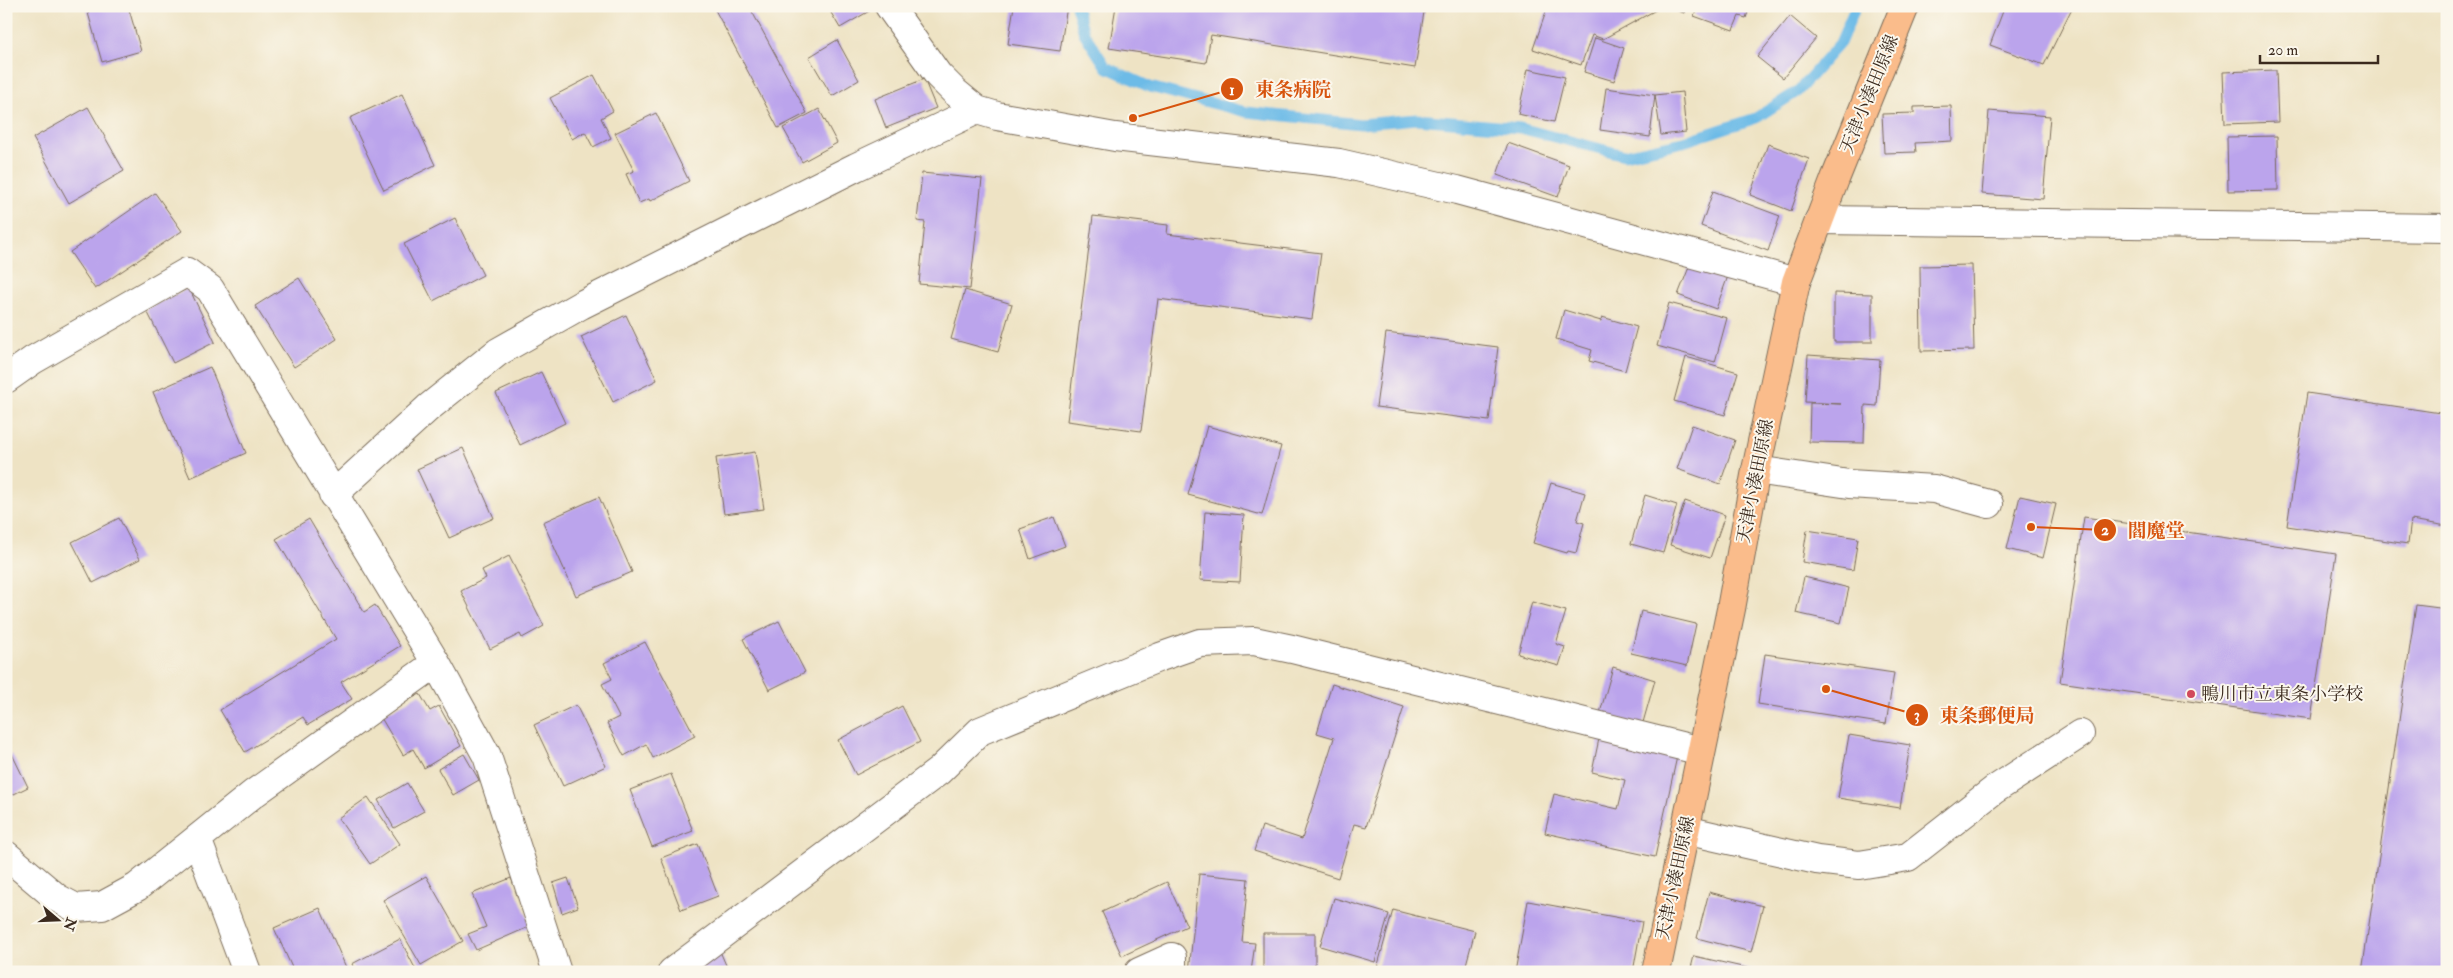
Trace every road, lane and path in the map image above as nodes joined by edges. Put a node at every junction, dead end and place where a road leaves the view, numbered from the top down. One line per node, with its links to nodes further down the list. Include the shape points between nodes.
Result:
1 (889, 6): 3 (street, via 938,75)
2 (1905, 6): 4 (main road, 天津小湊田原線)
3 (977, 110): 6 (street, via 1115,137 1339,163 1467,192); 9 (street, via 590,300 498,352 428,408)
4 (1819, 220): 5 (street); 6 (main road, 天津小湊田原線)
5 (2447, 228)
6 (1796, 282): 8 (main road, 天津小湊田原線)
7 (6, 379): 9 (street, via 33,360 187,272 210,289)
8 (1756, 470): 10 (street, via 1849,484 1934,489); 13 (main road, 天津小湊田原線)
9 (333, 495): 11 (street)
10 (1989, 504)
11 (436, 663): 15 (street, via 253,794); 18 (street, via 486,756)
12 (2080, 734): 14 (street, via 1994,790 1908,856 1859,864 1817,860)
13 (1701, 752): 14 (main road, 天津小湊田原線); 19 (street, via 1292,649 1254,641 1200,643 1160,656 980,731 939,771)
14 (1685, 830): 22 (main road, 天津小湊田原線)
15 (196, 839): 16 (street, via 137,887 102,906 76,908 57,898); 17 (street)
16 (6, 855)
17 (247, 972)
18 (557, 972)
19 (672, 972)
20 (1139, 972): 21 (street, via 1172,957)
21 (1172, 972)
22 (1656, 972)

